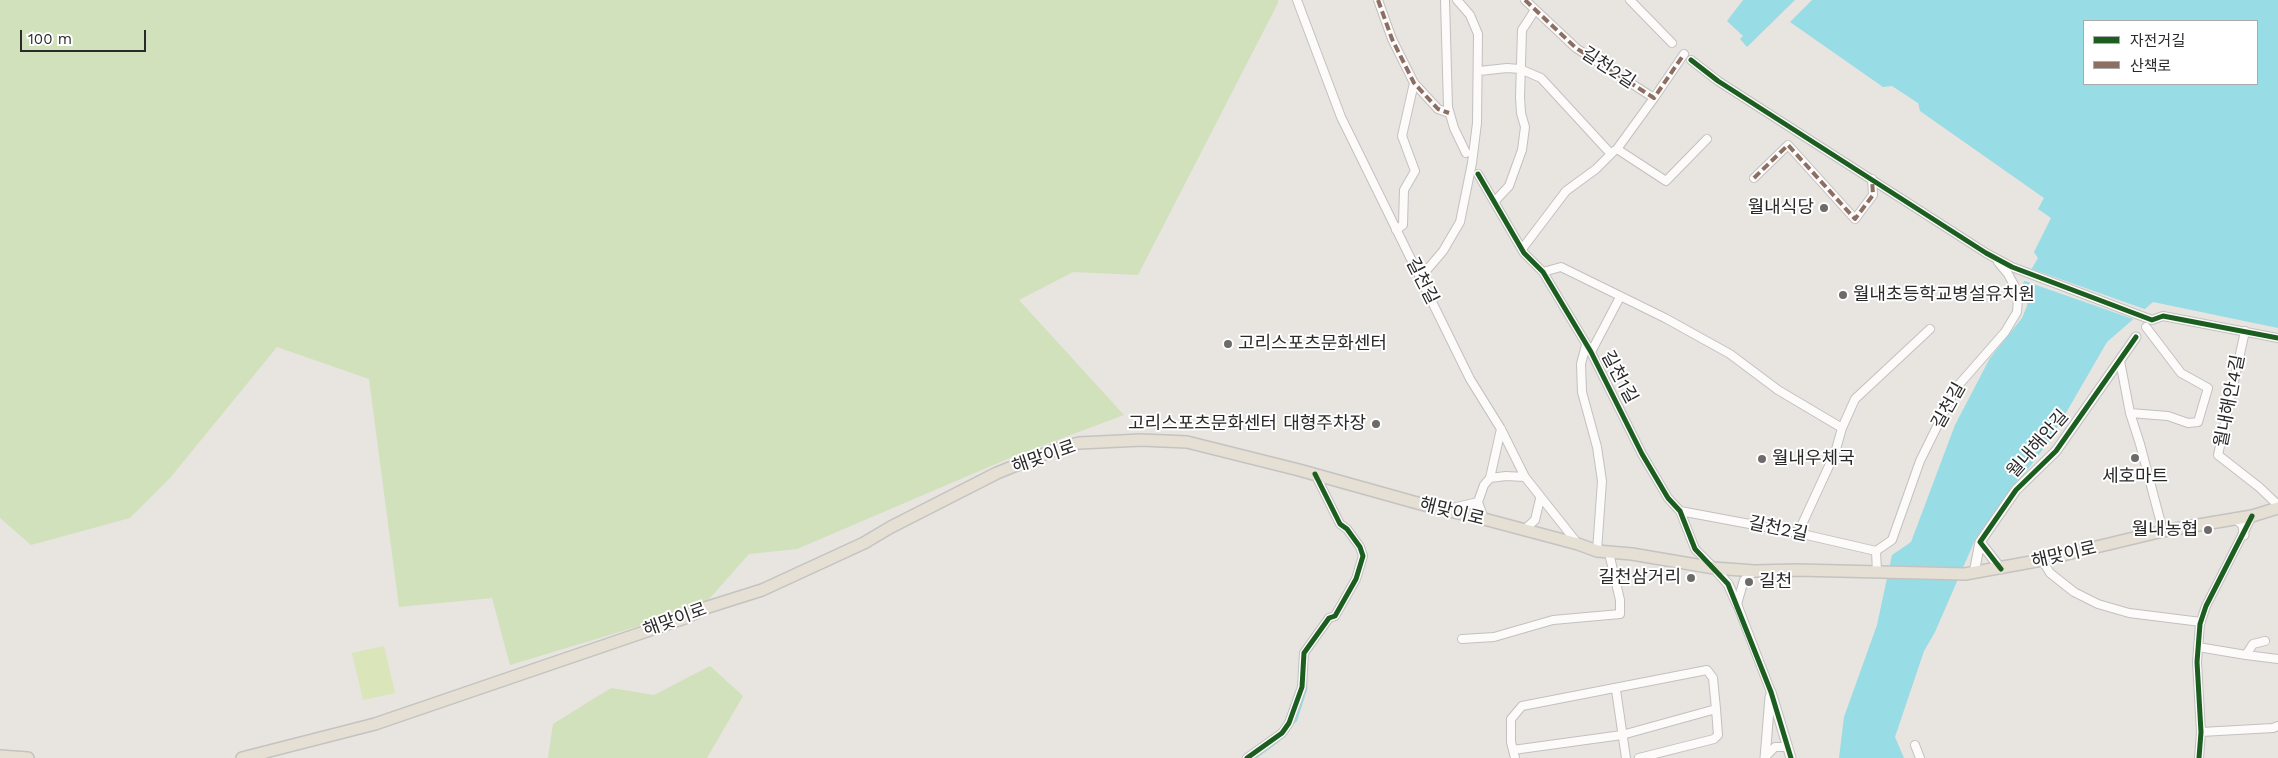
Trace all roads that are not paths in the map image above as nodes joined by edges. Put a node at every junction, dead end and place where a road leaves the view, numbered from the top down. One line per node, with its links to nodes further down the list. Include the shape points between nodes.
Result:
1 (1297, 0): 23 (street, 길천길, via 1341,117)
2 (1378, 0): 13 (street, via 1392,39)
3 (1445, 0): 15 (street)
4 (1457, 0): 12 (street, via 1470,15 1478,34)
5 (1525, 0): 7 (street, 길천2길)
6 (1630, 0): 8 (street)
7 (1535, 10): 11 (street, via 1522,30); 14 (street, 길천2길, via 1576,48)
8 (1672, 43)
9 (1684, 54): 14 (street, 길천2길)
10 (1691, 60): 21 (street, via 1718,81)
11 (1520, 69): 12 (street); 17 (street, via 1541,78); 22 (street, via 1521,113 1525,126 1522,150 1509,186)
12 (1479, 70): 27 (street, via 1477,123 1460,222 1443,251)
13 (1414, 83): 15 (street, via 1438,109); 23 (street, via 1402,136 1415,171 1404,190 1403,225)
14 (1654, 98): 17 (street)
15 (1449, 113): 18 (street)
16 (1707, 139): 17 (street, via 1666,182)
17 (1614, 151): 24 (street, via 1566,192)
18 (1466, 153)
19 (1478, 174): 22 (street, 길천1길)
20 (1754, 178): 21 (street, via 1788,145 1855,219 1873,195)
21 (1872, 180): 25 (street)
22 (1495, 201): 24 (street, 길천1길)
23 (1396, 230): 27 (street, 길천길)
24 (1522, 249): 26 (street, 길천1길)
25 (1986, 253): 31 (street, via 2024,273 2148,318 2163,316); 56 (street, 길천길, via 2008,274 2018,298 2017,312 2005,332 1956,388 1920,461 1892,540)
26 (1543, 272): 28 (street, via 1561,267); 34 (street, 길천1길)
27 (1420, 278): 38 (street, 길천길, via 1470,379)
28 (1620, 297): 34 (street); 37 (street, via 1730,354 1778,390)
29 (2146, 327): 36 (street, via 2181,373 2208,388 2198,422)
30 (1930, 329): 37 (street, via 1855,399)
31 (2244, 331): 33 (street); 44 (street, 월내해안4길, via 2218,455)
32 (2136, 337): 35 (street, 월내해안길)
33 (2278, 338)
34 (1588, 349): 46 (street, 길천1길, via 1642,454 1668,498); 57 (street, via 1581,364 1582,392 1597,447 1602,481)
35 (2120, 361): 36 (street); 54 (street, 월내해안길, via 2056,451 2016,490)
36 (2130, 413): 51 (street)
37 (1842, 428): 52 (street, via 1835,453)
38 (1501, 430): 40 (street, 길천길); 41 (street)
39 (1315, 474): 45 (main road, 해맞이로); 82 (main road, 해맞이로, via 1188,442 1141,440 1079,443 1059,448 997,474 864,543 762,590 375,724); 83 (street, via 1340,524 1360,547 1363,556 1356,579 1336,616 1329,618 1304,653 1302,687 1289,723)
40 (1525, 477): 41 (street); 42 (street, 길천길)
41 (1490, 478): 43 (street)
42 (1540, 498): 50 (street, via 1535,520); 55 (street, 길천길)
43 (1478, 502): 45 (street); 49 (street)
44 (2278, 506): 47 (main road, 해맞이로)
45 (1444, 510): 49 (main road, 해맞이로)
46 (1680, 511): 52 (street, 길천2길); 59 (street, 길천1길, via 1696,550)
47 (2252, 516): 48 (main road, 해맞이로); 53 (street)
48 (2235, 518): 51 (main road, 해맞이로); 53 (street, via 2243,525)
49 (1484, 519): 50 (main road, 해맞이로)
50 (1524, 530): 55 (main road, 해맞이로)
51 (2163, 531): 58 (main road, 해맞이로)
52 (1798, 533): 56 (street, 길천2길)
53 (2244, 534): 65 (street, via 2206,606)
54 (1980, 542): 60 (street); 63 (street)
55 (1578, 544): 57 (main road, 해맞이로)
56 (1876, 551): 62 (street)
57 (1603, 552): 59 (main road, 해맞이로); 66 (street, via 1620,600 1620,614 1553,620 1494,637)
58 (2042, 560): 60 (main road, 해맞이로); 65 (street, via 2050,573 2074,592 2098,604 2128,613)
59 (1714, 568): 61 (main road, 해맞이로); 64 (street, via 1728,584)
60 (2001, 569): 63 (main road, 해맞이로)
61 (1755, 571): 62 (main road, 해맞이로); 64 (street, via 1744,580)
62 (1881, 572): 63 (main road, 해맞이로)
63 (1970, 574)
64 (1736, 604): 72 (street)
65 (2201, 622): 68 (street)
66 (1462, 639)
67 (2265, 641): 69 (street, via 2254,644)
68 (2198, 647): 69 (street); 75 (street)
69 (2246, 655): 70 (street)
70 (2278, 659)
71 (1616, 690): 73 (street, via 1707,670 1713,678); 76 (street); 79 (street, via 1522,706 1511,719)
72 (1771, 692): 78 (street); 86 (street)
73 (1716, 709): 76 (street); 85 (street, via 1718,735 1714,739)
74 (2278, 726): 75 (street)
75 (2200, 732): 89 (street)
76 (1622, 735): 79 (street); 84 (street)
77 (1915, 745): 88 (street)
78 (1786, 747): 86 (street, via 1775,747); 87 (street)
79 (1514, 754)
80 (0, 756): 81 (main road)
81 (28, 758)
82 (242, 758)
83 (1247, 758)
84 (1626, 758)
85 (1639, 758)
86 (1765, 758)
87 (1791, 758)
88 (1920, 758)
89 (2199, 758)

